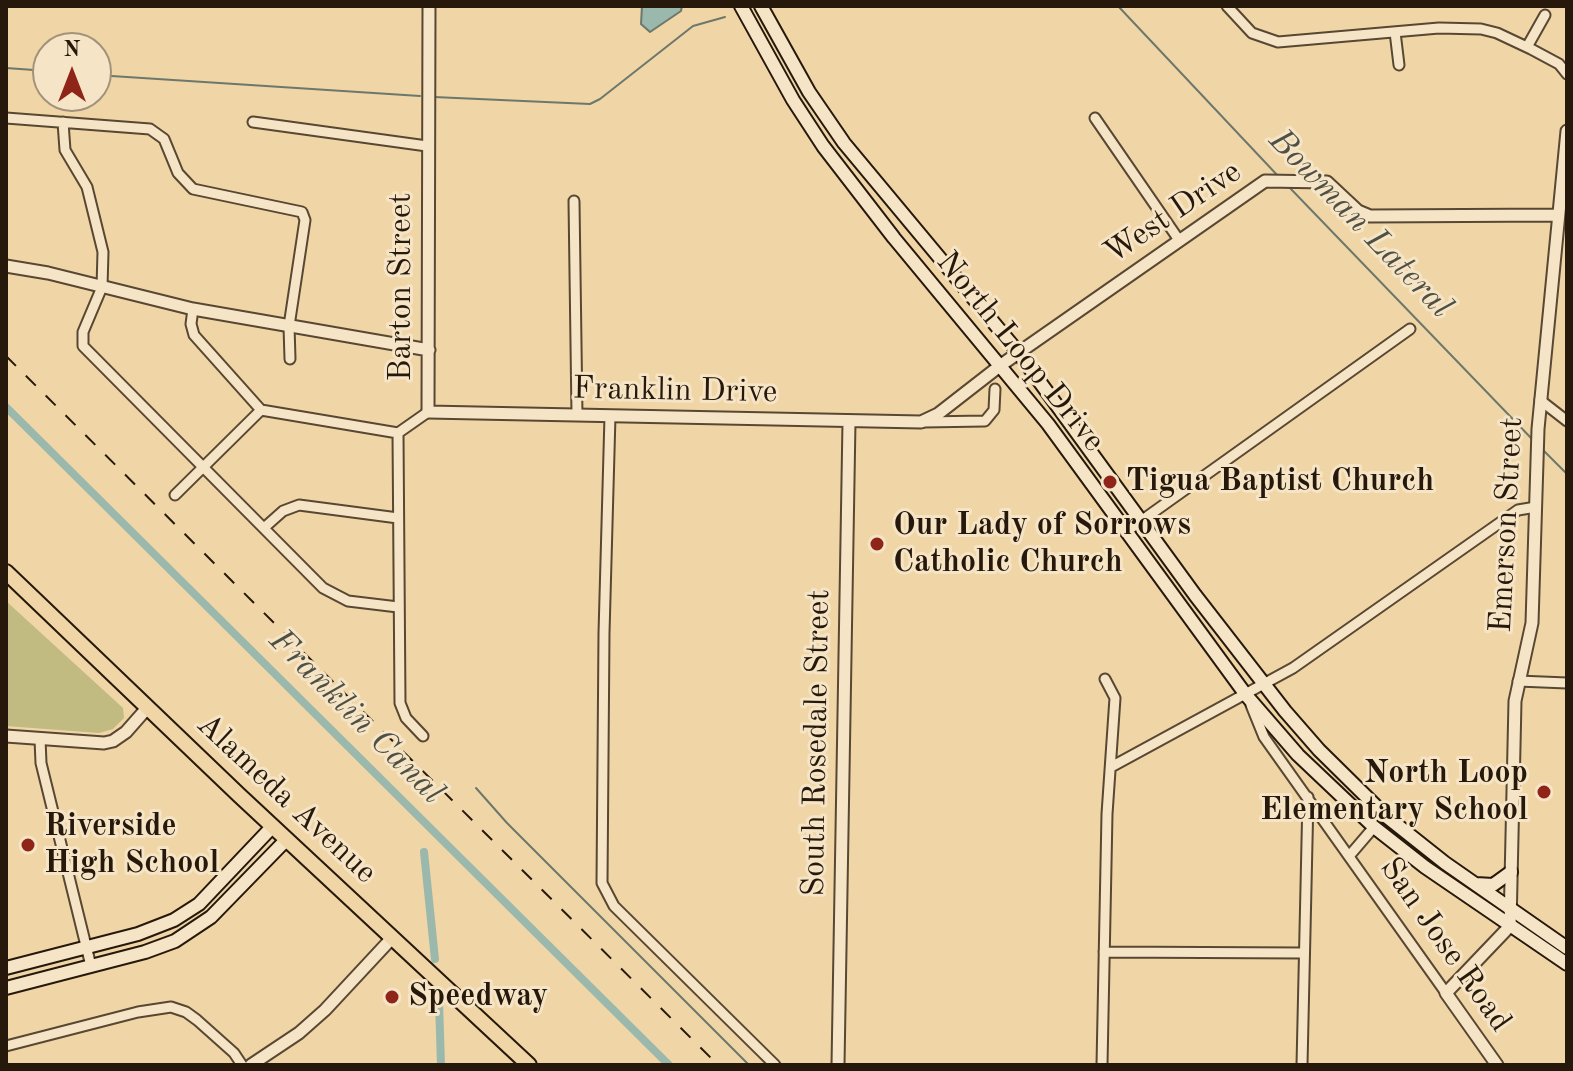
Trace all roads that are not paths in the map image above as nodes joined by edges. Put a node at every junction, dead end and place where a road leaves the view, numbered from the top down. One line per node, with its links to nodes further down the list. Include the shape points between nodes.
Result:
1 (429, 6): 17 (street, Barton Street)
2 (741, 6): 11 (main road, North Loop Drive)
3 (761, 6): 10 (main road, North Loop Drive)
4 (1227, 6): 6 (street, via 1252,33 1278,42)
5 (1545, 15): 7 (street)
6 (1395, 32): 7 (street, via 1481,29); 8 (street)
7 (1527, 47): 9 (street)
8 (1399, 65)
9 (1567, 74)
10 (809, 92): 11 (main road); 27 (main road, North Loop Drive, via 844,143)
11 (793, 100): 29 (main road, North Loop Drive, via 866,202)
12 (6, 118): 14 (street)
13 (1095, 118): 20 (street)
14 (63, 122): 22 (street, via 65,150 87,187 103,252); 24 (street, via 150,129 164,139 178,173 193,189 302,212)
15 (253, 122): 17 (street)
16 (1567, 131): 19 (street, Emerson Street)
17 (427, 146): 26 (street, Barton Street)
18 (574, 201): 34 (street)
19 (1558, 215): 20 (street, West Drive, via 1370,216 1327,182 1275,180 1257,185); 31 (street, Emerson Street)
20 (1179, 240): 27 (street, West Drive)
21 (6, 266): 22 (street)
22 (102, 287): 23 (street); 40 (street, via 83,332 83,346)
23 (193, 309): 24 (street); 32 (street, via 194,335)
24 (289, 326): 26 (street); 28 (street)
25 (1410, 329): 44 (street)
26 (429, 350): 33 (street, Barton Street)
27 (1018, 352): 29 (street); 44 (main road, North Loop Drive)
28 (290, 359)
29 (1001, 365): 38 (street); 46 (main road, North Loop Drive)
30 (995, 389): 38 (street, Franklin Drive, via 994,410 985,421)
31 (1540, 400): 36 (street); 42 (street, Emerson Street)
32 (261, 410): 39 (street); 40 (street)
33 (428, 412): 34 (street, Franklin Drive); 39 (street, Barton Street)
34 (577, 415): 35 (street, Franklin Drive)
35 (610, 416): 37 (street, Franklin Drive); 82 (street, via 602,883 614,906)
36 (1567, 421)
37 (849, 422): 38 (street, Franklin Drive); 83 (street, South Rosedale Street)
38 (921, 422)
39 (398, 433): 43 (street)
40 (202, 467): 41 (street); 45 (street)
41 (175, 495)
42 (1536, 507): 50 (street, Emerson Street, via 1532,623); 52 (street, via 1518,510)
43 (398, 518): 45 (street, via 299,505); 48 (street)
44 (1143, 521): 46 (street); 52 (main road, North Loop Drive)
45 (265, 527): 48 (street, via 329,593 348,601)
46 (1127, 531): 53 (main road, North Loop Drive)
47 (6, 572): 54 (main road, Alameda Avenue)
48 (398, 607): 56 (street, via 400,703)
49 (1105, 679): 58 (street, via 1115,695)
50 (1518, 681): 51 (street); 64 (street, Emerson Street)
51 (1567, 683)
52 (1265, 685): 53 (street); 65 (main road, North Loop Drive, via 1319,750 1387,817)
53 (1246, 695): 58 (street); 59 (street, San Jose Road, via 1264,737); 61 (main road, North Loop Drive, via 1298,755)
54 (148, 707): 57 (street, via 113,741); 60 (main road, Alameda Avenue)
55 (6, 736): 57 (street)
56 (423, 736)
57 (40, 739): 69 (street, via 41,763)
58 (1111, 767): 71 (street)
59 (1308, 797): 63 (street, San Jose Road); 72 (street)
60 (273, 826): 62 (main road, Alameda Avenue); 69 (main road, via 188,912 162,927)
61 (1374, 827): 63 (street); 67 (main road, North Loop Drive)
62 (287, 839): 68 (main road, Alameda Avenue); 74 (main road, via 194,930 157,949)
63 (1350, 855): 77 (street, San Jose Road)
64 (1511, 872): 65 (main road, via 1493,885); 66 (street, Emerson Street)
65 (1476, 884): 66 (main road, North Loop Drive)
66 (1509, 909): 67 (street, Emerson Street); 70 (main road, North Loop Drive)
67 (1510, 926): 73 (main road, North Loop Drive); 77 (street)
68 (392, 938): 80 (street, via 325,1010); 81 (main road, Alameda Avenue)
69 (86, 947): 74 (street); 75 (main road)
70 (1567, 948)
71 (1104, 952): 72 (street); 84 (street)
72 (1303, 953): 85 (street)
73 (1567, 964)
74 (91, 966): 76 (main road)
75 (6, 968)
76 (6, 988)
77 (1446, 993): 86 (street, San Jose Road)
78 (6, 1046): 79 (street, via 171,1007 197,1020)
79 (242, 1065)
80 (251, 1065)
81 (529, 1065)
82 (775, 1065)
83 (838, 1065)
84 (1102, 1065)
85 (1302, 1065)
86 (1497, 1065)

